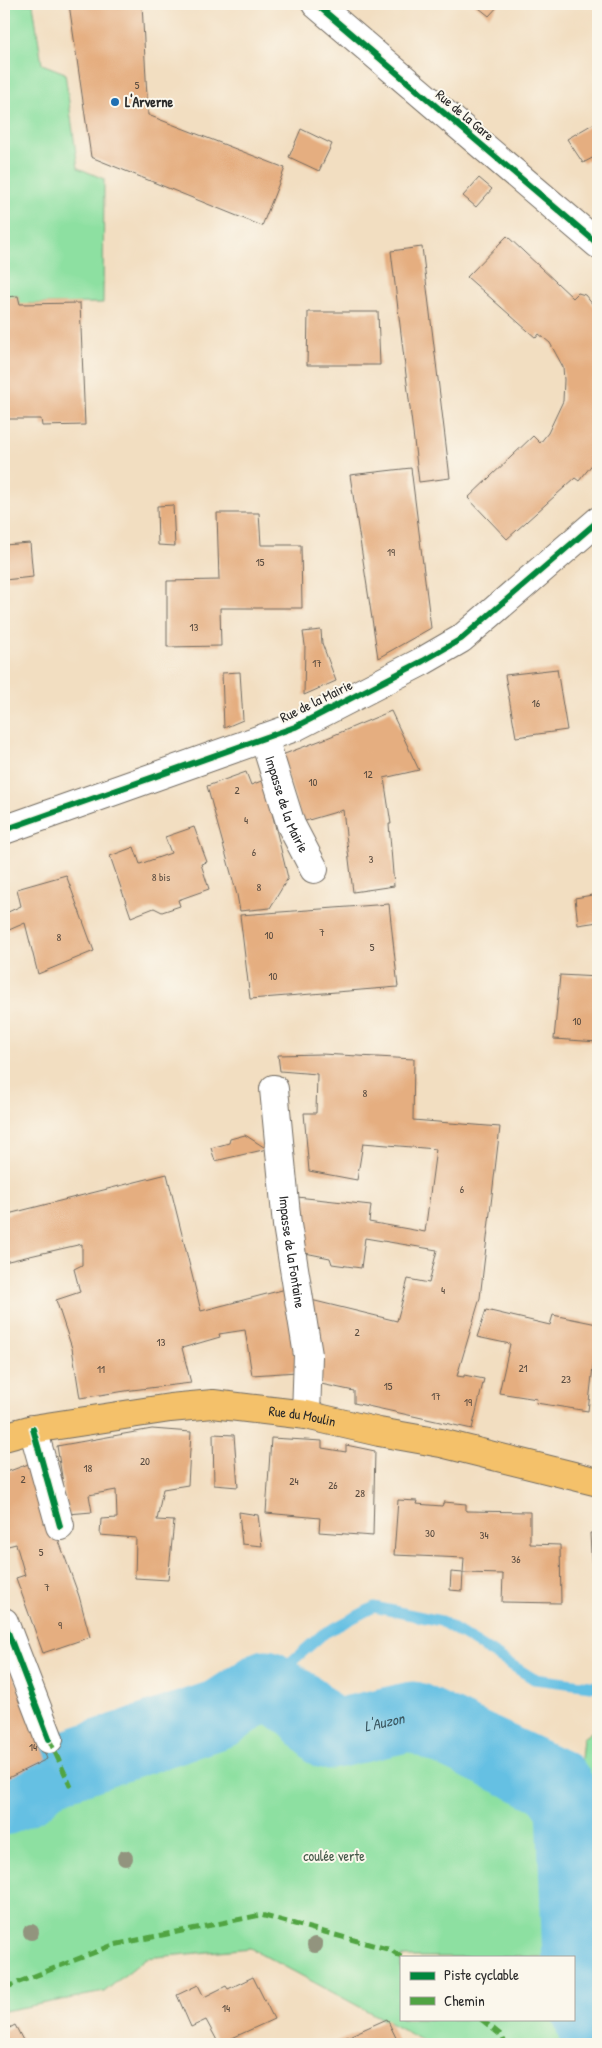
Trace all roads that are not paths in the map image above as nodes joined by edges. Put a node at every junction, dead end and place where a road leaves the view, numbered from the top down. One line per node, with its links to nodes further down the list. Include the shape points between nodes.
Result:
1 (316, 4): 2 (street, Rue de la Gare)
2 (598, 244)
3 (598, 521): 4 (street, Rue de la Mairie, via 461,639 295,727)
4 (264, 738): 5 (street, Rue de la Mairie); 6 (street, Impasse de la Mairie, via 291,825)
5 (4, 830)
6 (314, 869)
7 (274, 1089): 8 (street, Impasse de la Fontaine, via 287,1225 308,1355)
8 (306, 1416): 9 (main road, Rue du Moulin, via 213,1404); 11 (main road, Rue du Moulin, via 441,1443)
9 (33, 1430): 10 (main road, Rue du Moulin); 12 (street)
10 (4, 1437)
11 (598, 1482)
12 (60, 1526)
13 (4, 1622): 14 (street)
14 (49, 1739)

